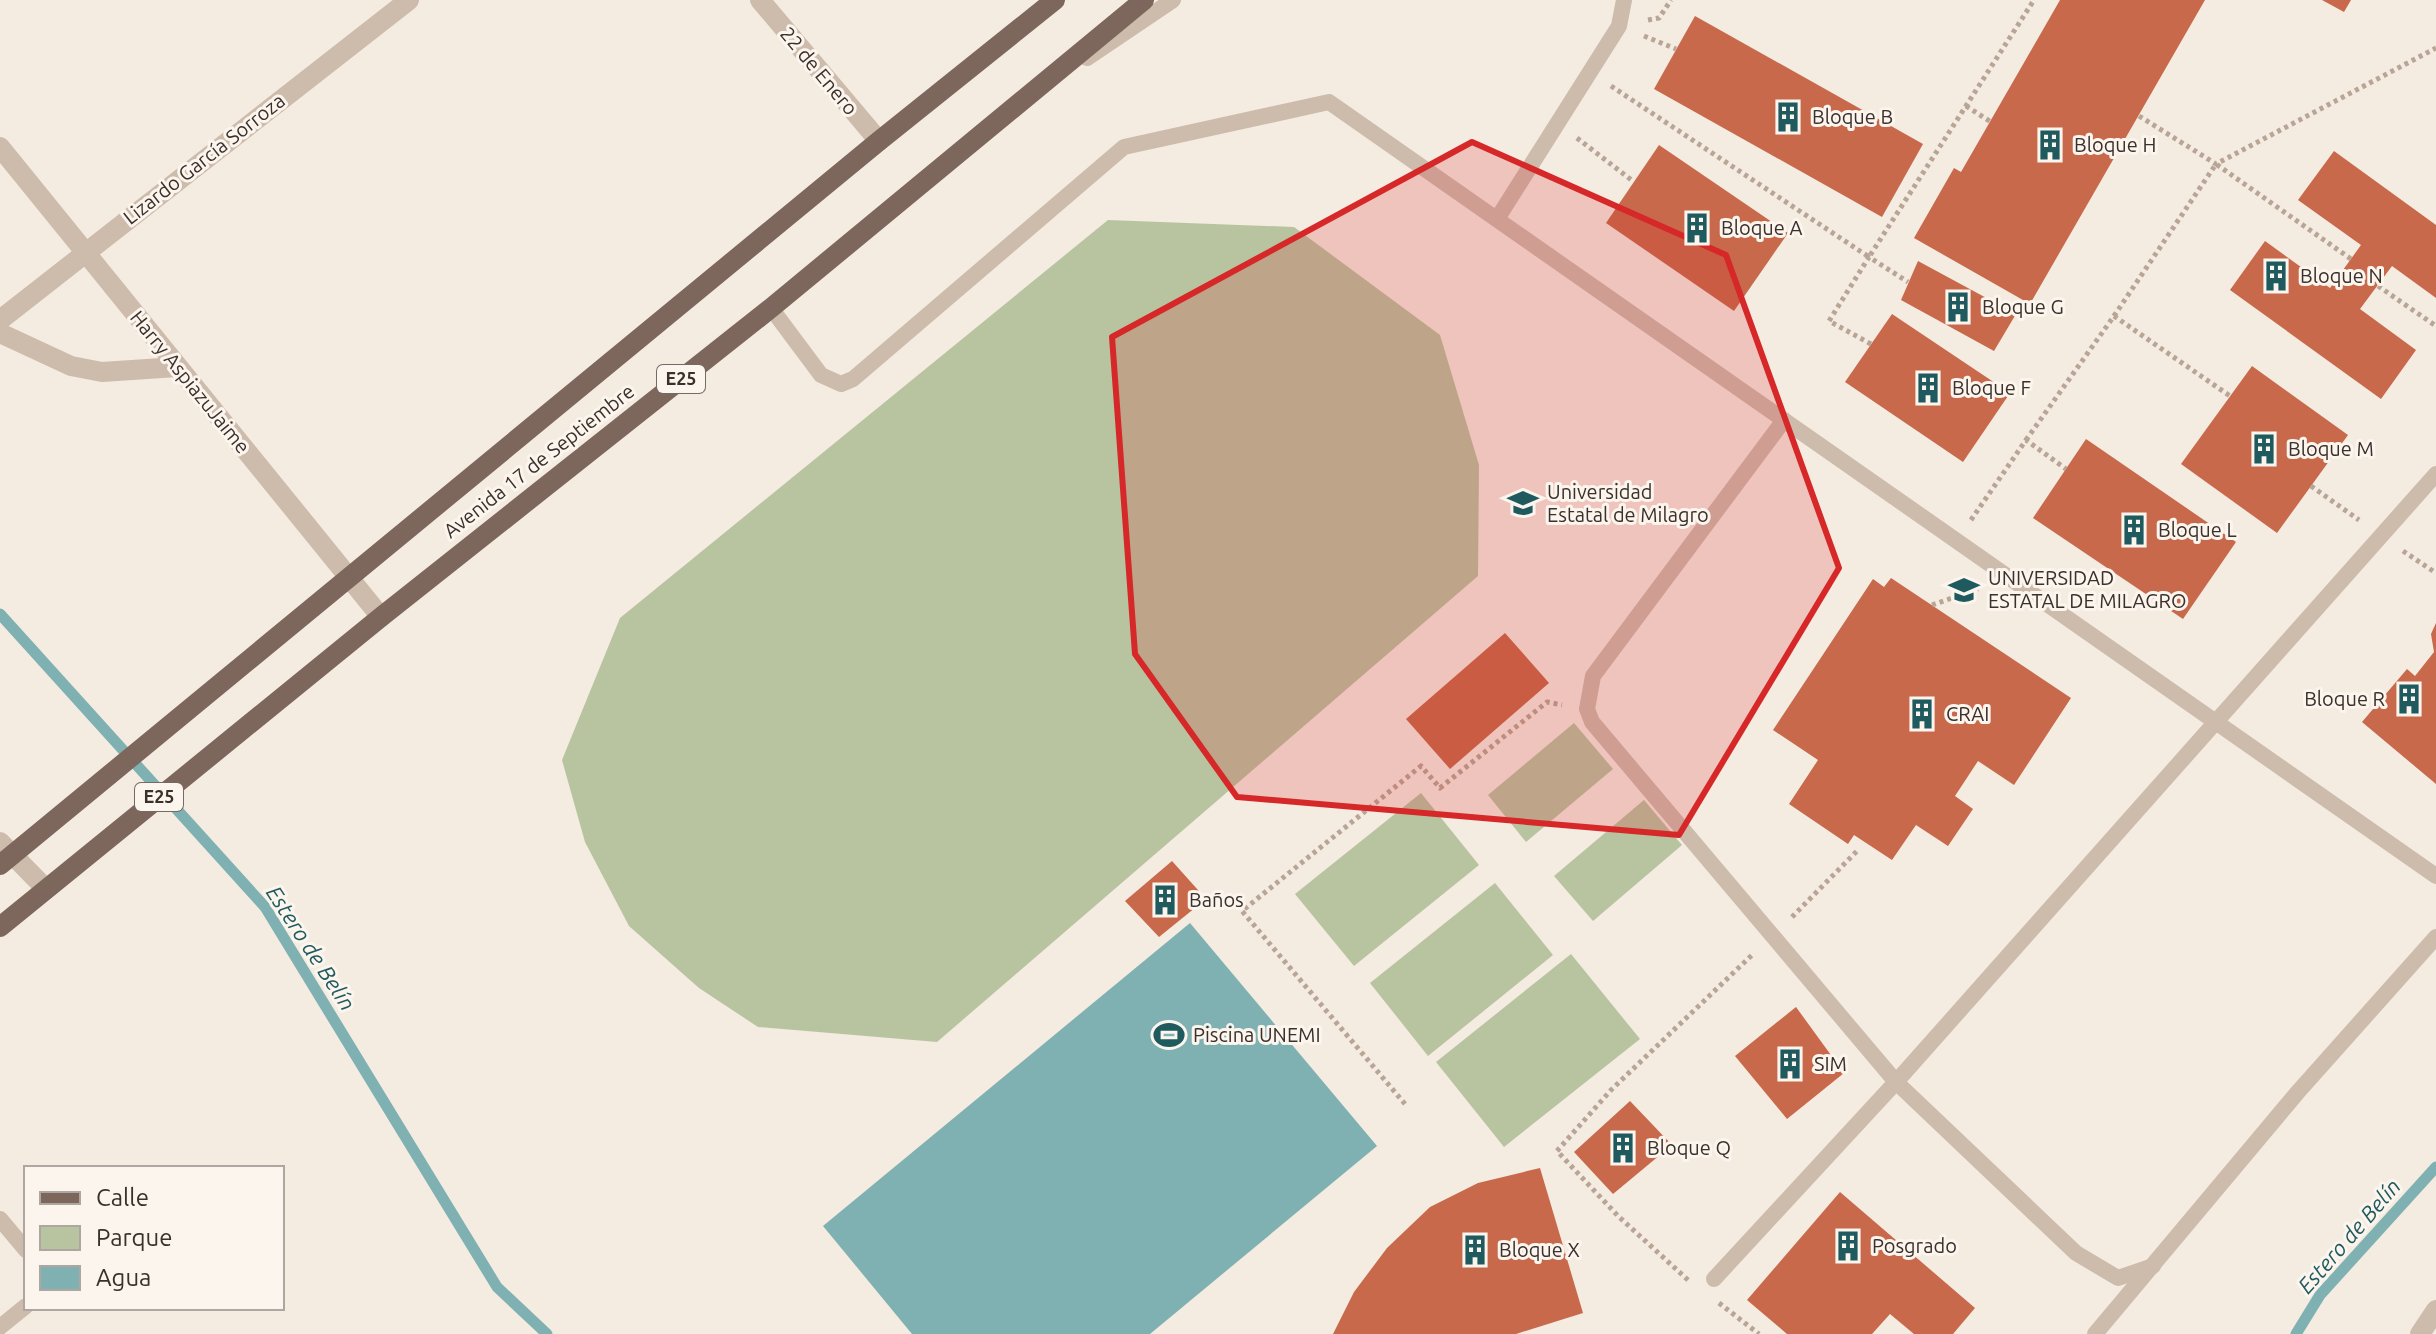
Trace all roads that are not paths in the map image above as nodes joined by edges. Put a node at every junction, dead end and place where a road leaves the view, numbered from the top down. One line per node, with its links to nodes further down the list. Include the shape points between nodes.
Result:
1 (409, 0): 11 (street, Lizardo García Sorroza)
2 (760, 0): 8 (street, 22 de Enero)
3 (1055, 0): 8 (main road, Avenida 17 de Septiembre / E25)
4 (1144, 0): 7 (main road, Avenida 17 de Septiembre / E25)
5 (1173, 0): 7 (lane)
6 (1624, 0): 10 (lane, via 1619,26)
7 (1019, 103): 12 (main road, Avenida 17 de Septiembre / E25)
8 (879, 141): 18 (main road, Avenida 17 de Septiembre / E25)
9 (0, 147): 11 (street, Harry AspiazuJaime)
10 (1497, 219): 12 (lane, via 1329,102 1124,147 841,384 821,375); 16 (lane)
11 (85, 252): 13 (street, Lizardo García Sorroza); 15 (street, Harry AspiazuJaime)
12 (771, 308): 19 (main road, Avenida 17 de Septiembre / E25)
13 (0, 320)
14 (0, 333): 15 (street, via 71,366 102,372)
15 (177, 367): 18 (street, Harry AspiazuJaime)
16 (1784, 420): 20 (lane); 26 (lane, via 1593,676 1587,709 1602,736)
17 (2436, 474): 20 (lane)
18 (348, 579): 19 (street, Harry AspiazuJaime); 21 (main road, Avenida 17 de Septiembre / E25, via 67,811)
19 (381, 617): 23 (main road, Avenida 17 de Septiembre / E25)
20 (2215, 722): 22 (lane); 26 (lane)
21 (4, 854): 23 (street)
22 (2436, 876)
23 (46, 889): 24 (main road, Avenida 17 de Septiembre / E25)
24 (0, 927)
25 (2436, 937): 29 (lane)
26 (1896, 1082): 29 (lane, via 2076,1253 2118,1278); 30 (lane)
27 (0, 1219): 28 (lane)
28 (24, 1248)
29 (2153, 1266): 34 (lane)
30 (1714, 1279)
31 (24, 1308): 33 (lane)
32 (2436, 1310): 35 (street)
33 (0, 1327)
34 (2095, 1334)
35 (2420, 1334)

